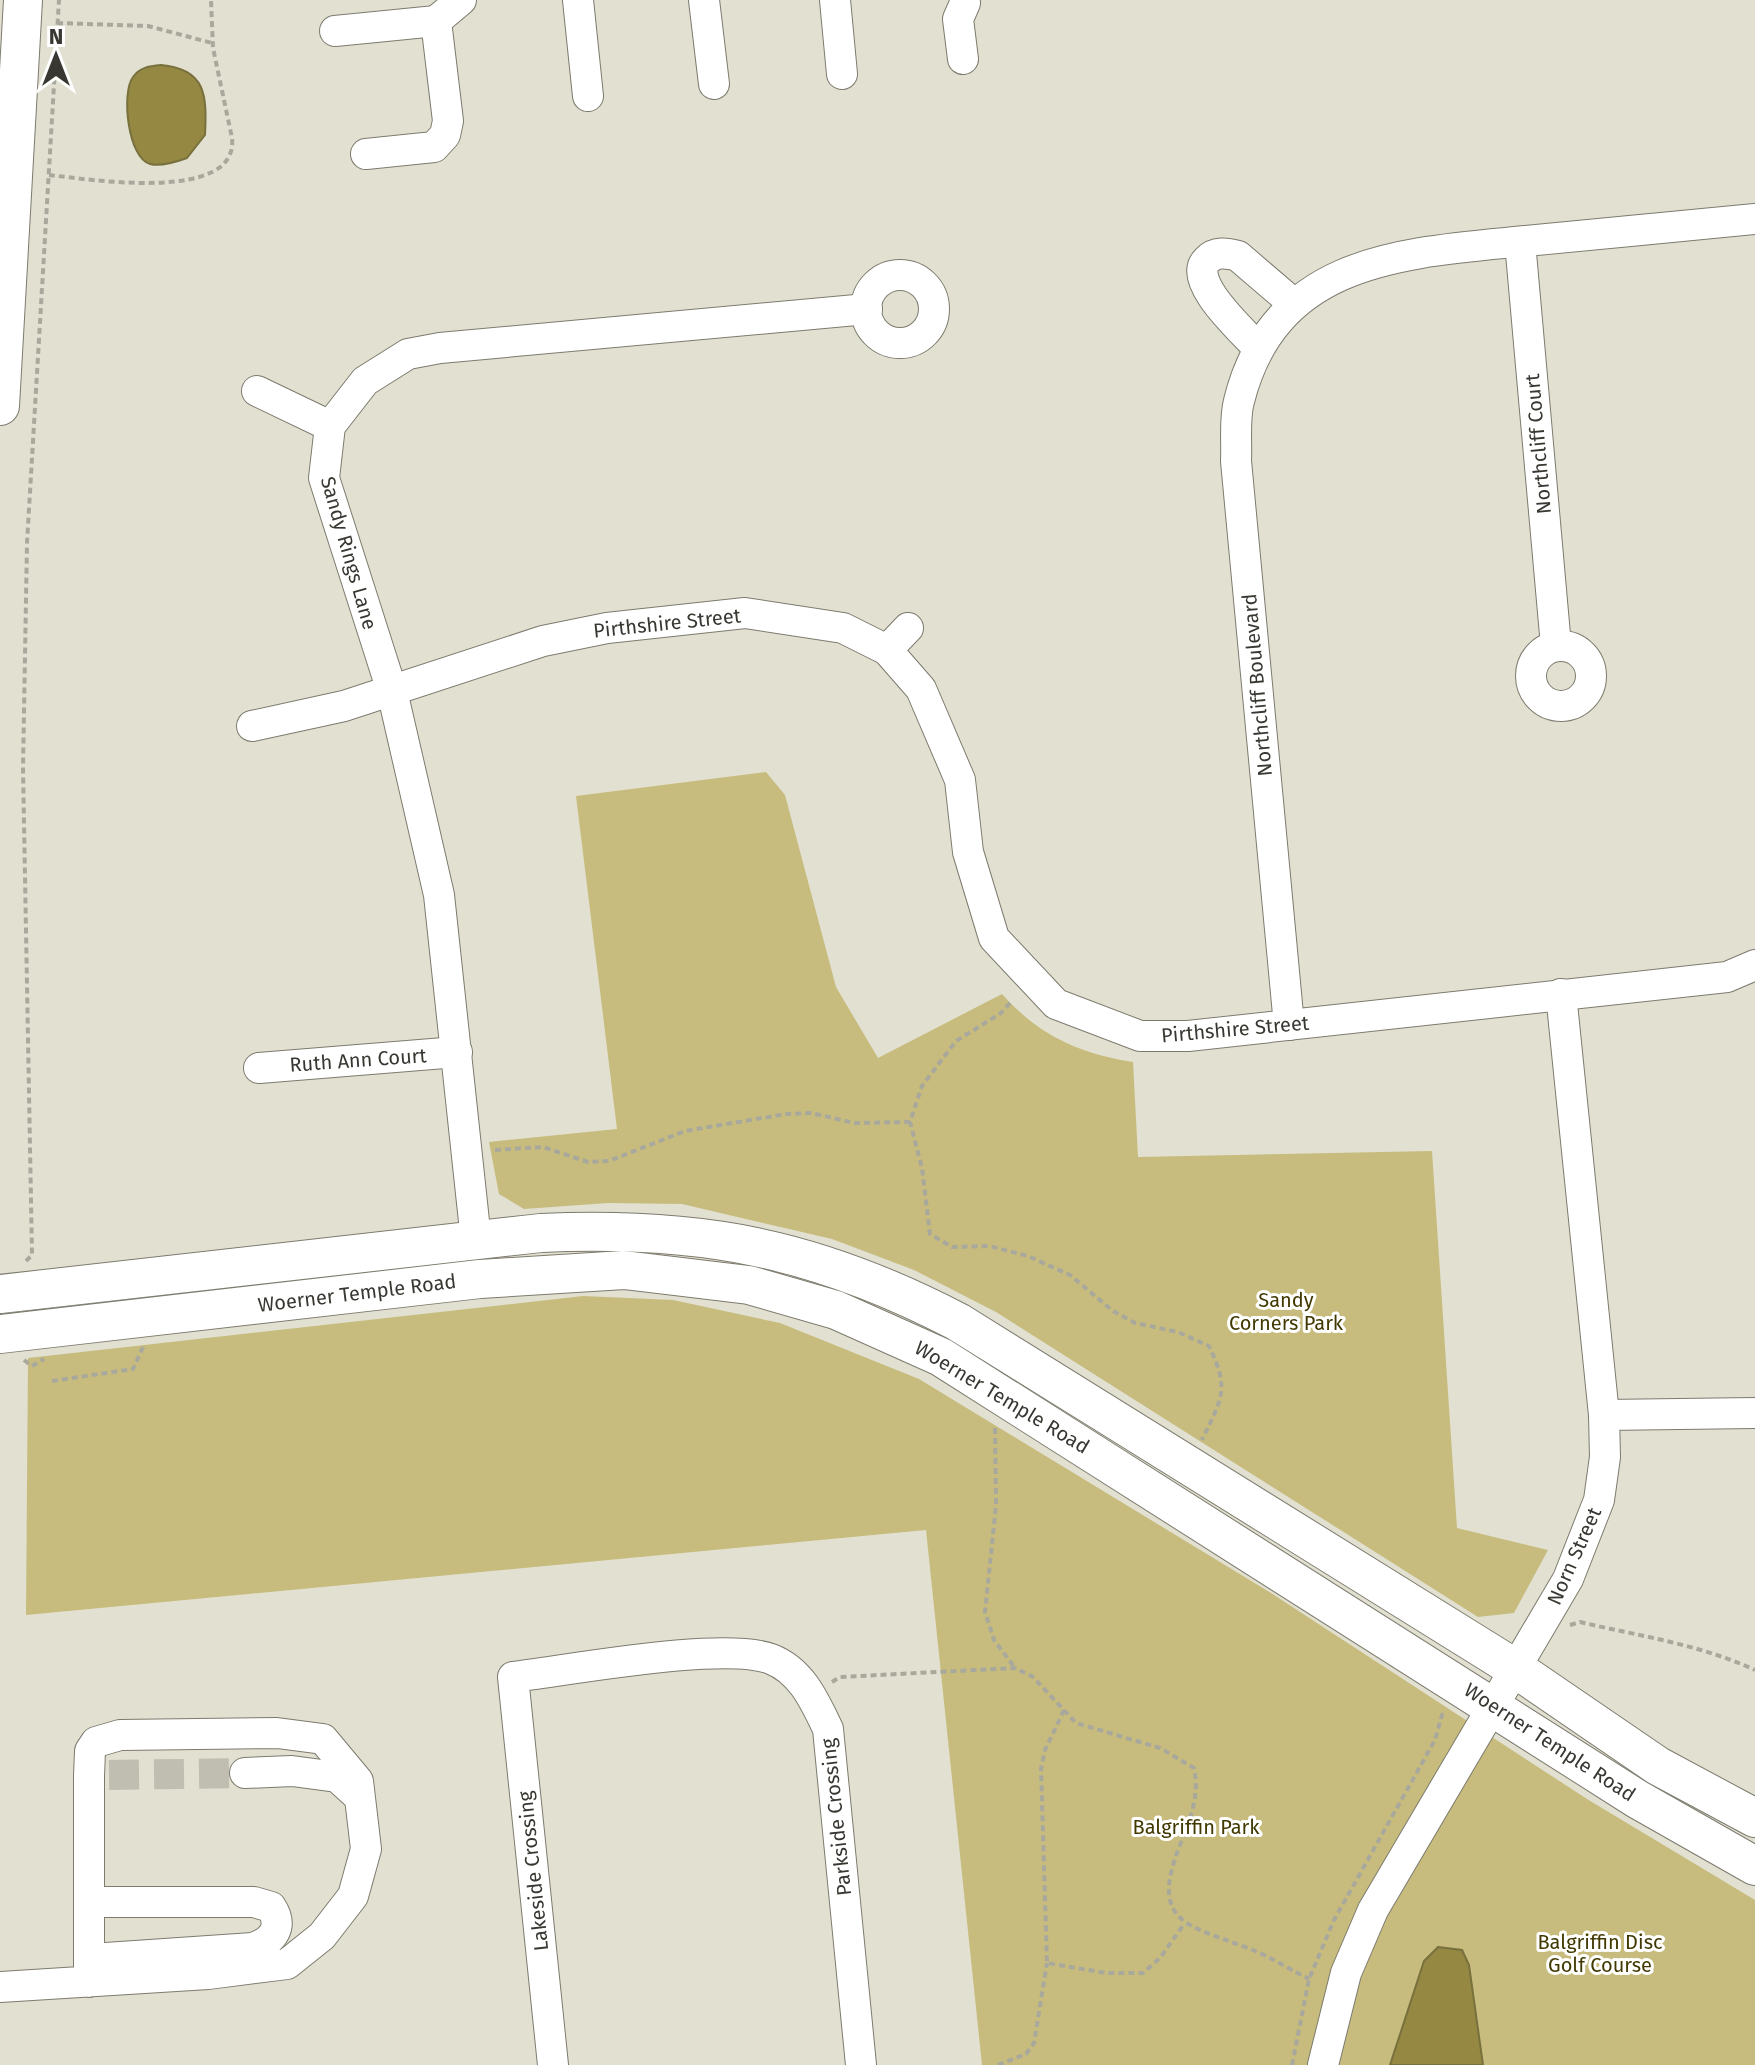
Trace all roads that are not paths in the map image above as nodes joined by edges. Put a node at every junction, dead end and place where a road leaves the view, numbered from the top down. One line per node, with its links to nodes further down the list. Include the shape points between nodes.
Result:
1 (23, 0): 20 (main road)
2 (461, 0): 7 (street)
3 (578, 0): 12 (street)
4 (704, 0): 11 (street)
5 (835, 0): 10 (street)
6 (972, 1): 9 (street, via 958,19)
7 (436, 21): 8 (street); 13 (street, via 448,121 445,135 434,147)
8 (335, 31)
9 (963, 59)
10 (842, 74)
11 (714, 84)
12 (588, 96)
13 (366, 154)
14 (1755, 219): 15 (street, Northcliff Boulevard)
15 (1520, 242): 16 (street, Northcliff Boulevard, via 1418,251 1342,272); 23 (street, Northcliff Court)
16 (1294, 304): 18 (street, Northcliff Boulevard); 18 (street, via 1238,256 1212,256 1204,262 1200,273 1205,286)
17 (867, 309): 21 (street, via 408,354 365,381)
18 (1258, 348): 29 (street, Northcliff Boulevard, via 1238,403 1236,461)
19 (257, 391): 21 (street)
20 (0, 406)
21 (330, 426): 25 (street, Sandy Rings Lane, via 324,478)
22 (908, 628): 24 (street)
23 (1556, 646)
24 (887, 650): 25 (street, Pirthshire Street, via 843,628 745,613 607,628 543,641); 29 (street, Pirthshire Street, via 921,689 960,780 968,852 994,938 1056,1004 1140,1036)
25 (392, 691): 26 (street, Pirthshire Street); 30 (street, Sandy Rings Lane, via 439,895)
26 (252, 726)
27 (1755, 965): 28 (street, Pirthshire Street, via 1727,977)
28 (1561, 994): 29 (street, Pirthshire Street); 36 (street, Norn Street)
29 (1289, 1025)
30 (457, 1052): 31 (street, Ruth Ann Court); 32 (street, Sandy Rings Lane)
31 (259, 1068)
32 (476, 1240): 33 (main road, Woerner Temple Road); 37 (main road, Woerner Temple Road, via 596,1230 685,1234 827,1263 903,1293 972,1330)
33 (0, 1294)
34 (6, 1348): 39 (main road, Woerner Temple Road, via 542,1273 624,1270 749,1285 836,1310 941,1357)
35 (1755, 1413): 36 (street)
36 (1604, 1415): 37 (street, Norn Street, via 1599,1500 1568,1579)
37 (1516, 1669): 39 (street, Norn Street); 42 (main road, Woerner Temple Road, via 1658,1766)
38 (513, 1677): 47 (street, Lakeside Crossing); 48 (street, Parkside Crossing, via 727,1652 773,1660 809,1687 828,1729)
39 (1494, 1706): 43 (main road, Woerner Temple Road, via 1637,1799); 49 (street, Norn Street, via 1373,1910 1346,1973)
40 (245, 1773): 41 (street, via 292,1771 337,1777)
41 (360, 1797): 44 (street, via 358,1781 323,1739 277,1733 120,1735 96,1742 90,1751 99,1776); 45 (street, via 366,1849 353,1896 322,1936 287,1964)
42 (1755, 1818)
43 (1755, 1866)
44 (90, 1902): 45 (street); 45 (street, via 254,1902 271,1907 277,1930 269,1943 253,1948)
45 (90, 1970): 46 (street)
46 (0, 1987)
47 (553, 2065)
48 (861, 2065)
49 (1323, 2065)

